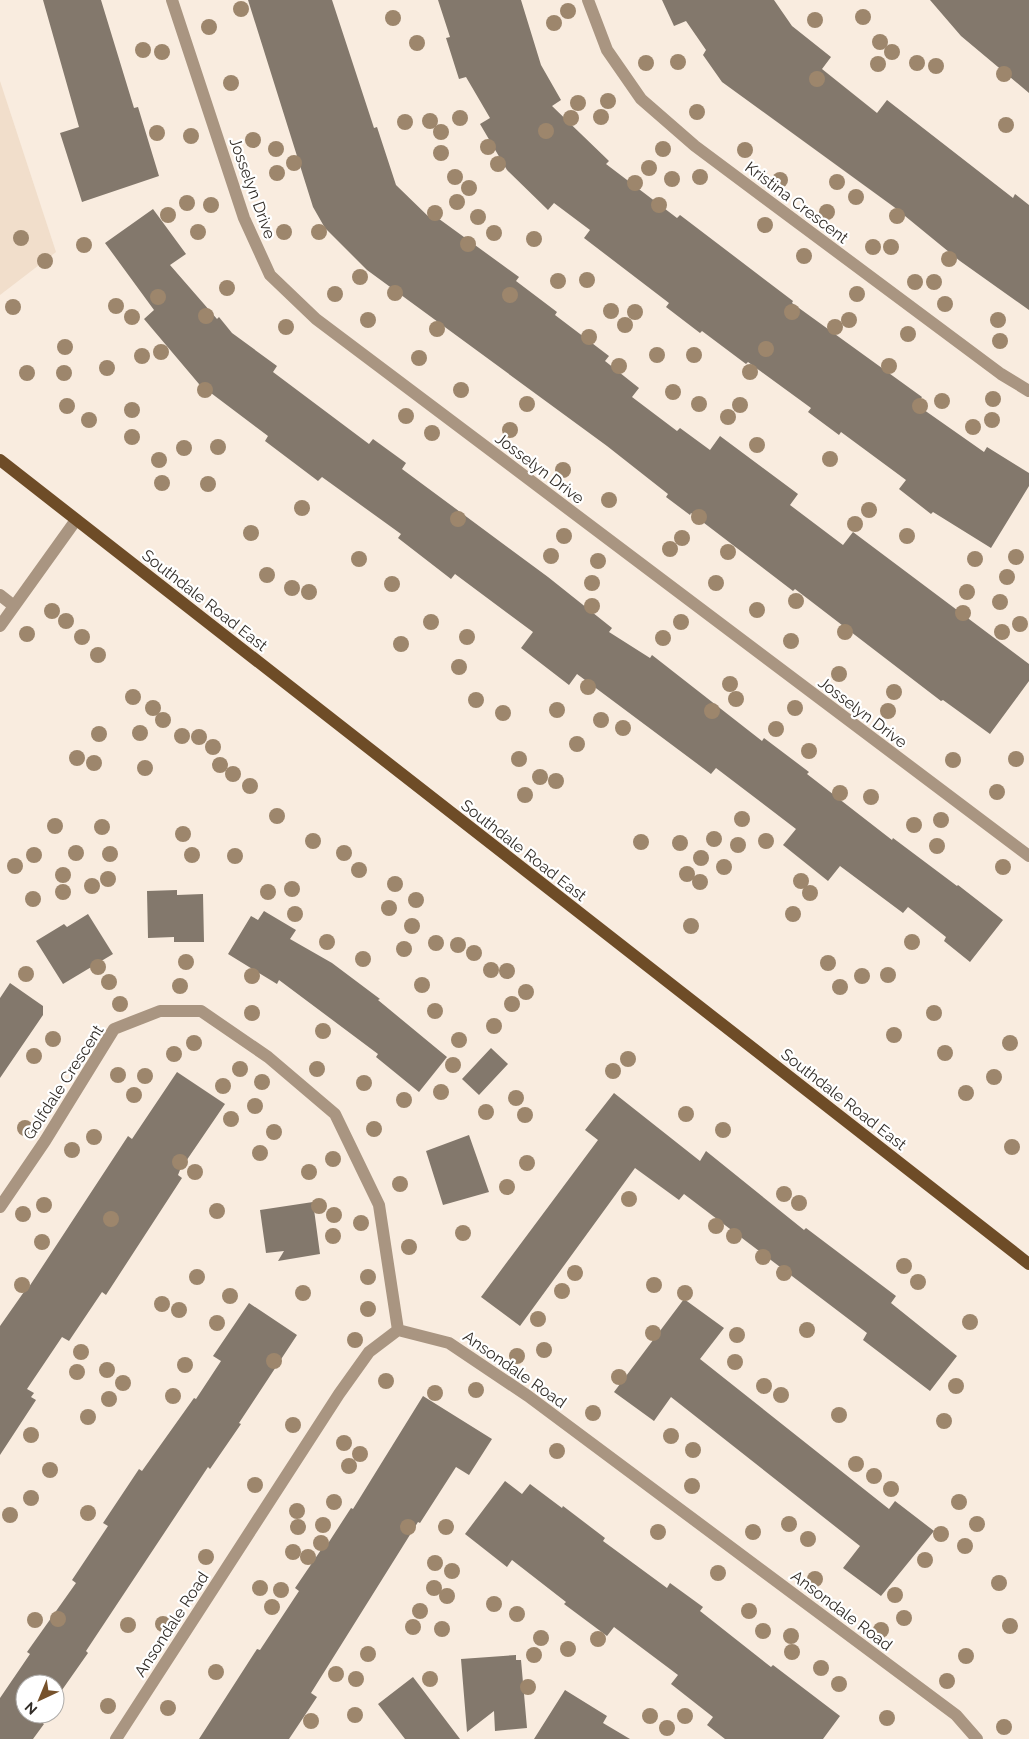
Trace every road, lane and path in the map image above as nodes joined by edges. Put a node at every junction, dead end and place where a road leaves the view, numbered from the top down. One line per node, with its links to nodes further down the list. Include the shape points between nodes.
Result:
1 (172, 0): 9 (street, Josselyn Drive, via 244,218 270,274 316,318)
2 (588, 0): 3 (street, Kristina Crescent, via 607,50 641,99 703,152 1001,374)
3 (1029, 391)
4 (0, 460): 5 (main road, Southdale Road East)
5 (76, 520): 7 (street); 11 (main road, Southdale Road East)
6 (0, 595): 7 (street)
7 (14, 606): 8 (street)
8 (0, 626)
9 (1029, 856)
10 (0, 1207): 12 (street, Golfdale Crescent, via 114,1029 160,1010 201,1011 268,1057 335,1114 379,1205)
11 (1029, 1264)
12 (398, 1330): 13 (street, Ansondale Road, via 369,1352 339,1394); 14 (street, Ansondale Road, via 449,1343 528,1396 956,1715)
13 (116, 1739)
14 (977, 1739)

